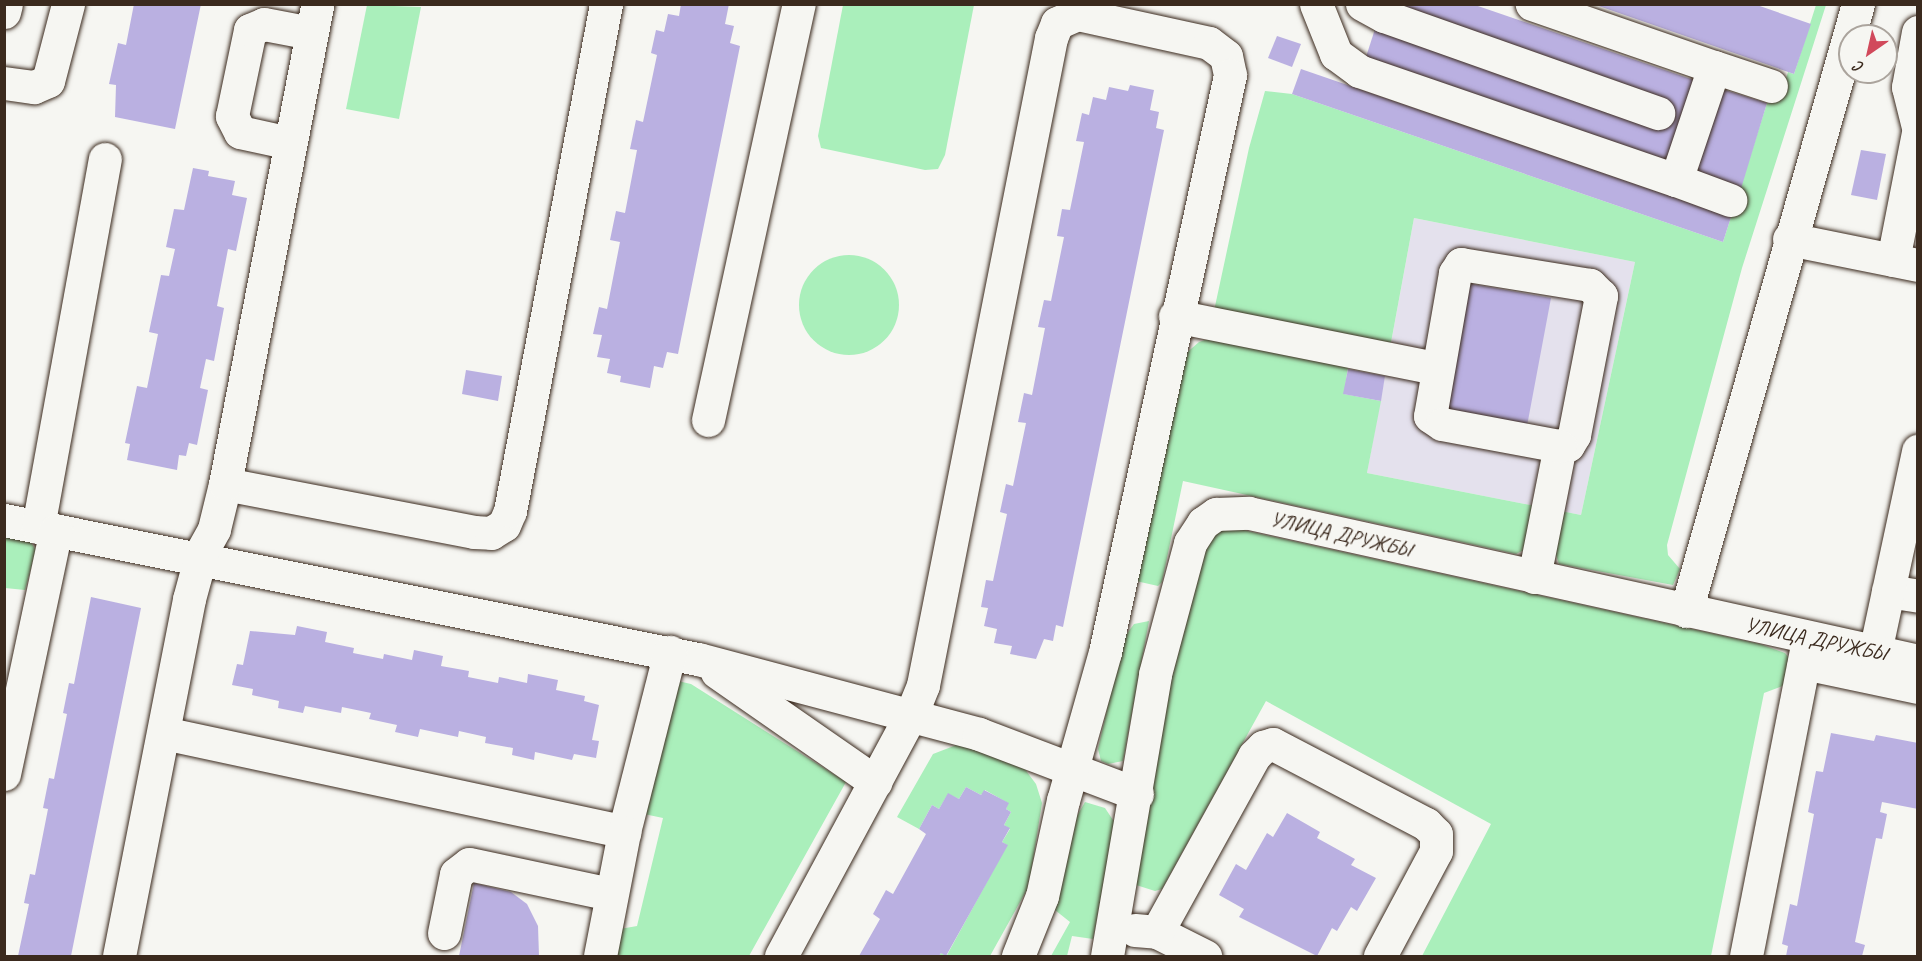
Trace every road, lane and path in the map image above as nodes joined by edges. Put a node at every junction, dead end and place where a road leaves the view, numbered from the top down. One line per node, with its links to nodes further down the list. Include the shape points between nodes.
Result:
1 (6, 4): 9 (street)
2 (68, 4): 13 (street, via 48,81 34,87)
3 (606, 4): 29 (street, via 512,503 504,525 491,533 474,532)
4 (799, 4): 26 (street)
5 (1316, 4): 20 (street, via 1336,54 1359,71)
6 (1362, 4): 15 (street, via 1384,16)
7 (1532, 4): 12 (street)
8 (1858, 4): 22 (street)
9 (4, 12)
10 (314, 19): 18 (street); 18 (street, via 254,26 247,39 234,105 232,120 236,129)
11 (1917, 32): 16 (street, via 1908,87)
12 (1714, 67): 14 (street); 20 (street)
13 (4, 83)
14 (1771, 86)
15 (1658, 113)
16 (1917, 128)
17 (1917, 132): 23 (street)
18 (290, 143): 29 (street)
19 (105, 159): 31 (street)
20 (1676, 180): 21 (street)
21 (1730, 200)
22 (1789, 239): 23 (street); 35 (street)
23 (1905, 262)
24 (1175, 316): 25 (street); 41 (street, via 1230,75 1229,62 1209,43 1084,15 1069,16 1057,23 1051,38 968,444 927,670); 43 (street, via 1106,652)
25 (1436, 368): 27 (street, via 1429,412 1433,420); 27 (street, via 1455,273 1461,264 1594,286 1601,300 1574,435 1571,442)
26 (708, 420)
27 (1560, 446): 33 (street)
28 (1917, 451): 34 (street)
29 (225, 484): 32 (street, via 214,529)
30 (4, 520): 31 (street)
31 (47, 529): 32 (street); 44 (street)
32 (200, 558): 38 (street); 42 (street)
33 (1534, 577): 35 (street, УЛИЦА ДРУЖБЫ); 46 (street, УЛИЦА ДРУЖБЫ, via 1250,513 1226,512 1209,518 1190,543 1161,654)
34 (1903, 593): 37 (street)
35 (1686, 610): 36 (street, УЛИЦА ДРУЖБЫ)
36 (1806, 651): 37 (street, УЛИЦА ДРУЖБЫ); 40 (street); 58 (street)
37 (1875, 652): 39 (street, УЛИЦА ДРУЖБЫ)
38 (684, 655): 41 (street); 45 (street); 47 (street)
39 (1917, 661)
40 (1917, 687)
41 (911, 715): 43 (street, via 991,738); 45 (street)
42 (164, 733): 47 (street); 52 (street)
43 (1073, 769): 46 (street); 55 (street, via 1042,896)
44 (4, 774)
45 (875, 782): 54 (street)
46 (1137, 794): 51 (street, УЛИЦА ДРУЖБЫ)
47 (624, 832): 48 (street)
48 (610, 894): 50 (street, via 469,864 456,874); 53 (street)
49 (1157, 932): 51 (street); 56 (street); 57 (street, via 1254,756 1273,744 1416,818 1436,834 1437,851)
50 (444, 933)
51 (1110, 943)
52 (119, 957)
53 (600, 957)
54 (781, 957)
55 (1018, 957)
56 (1205, 957)
57 (1380, 957)
58 (1746, 957)

